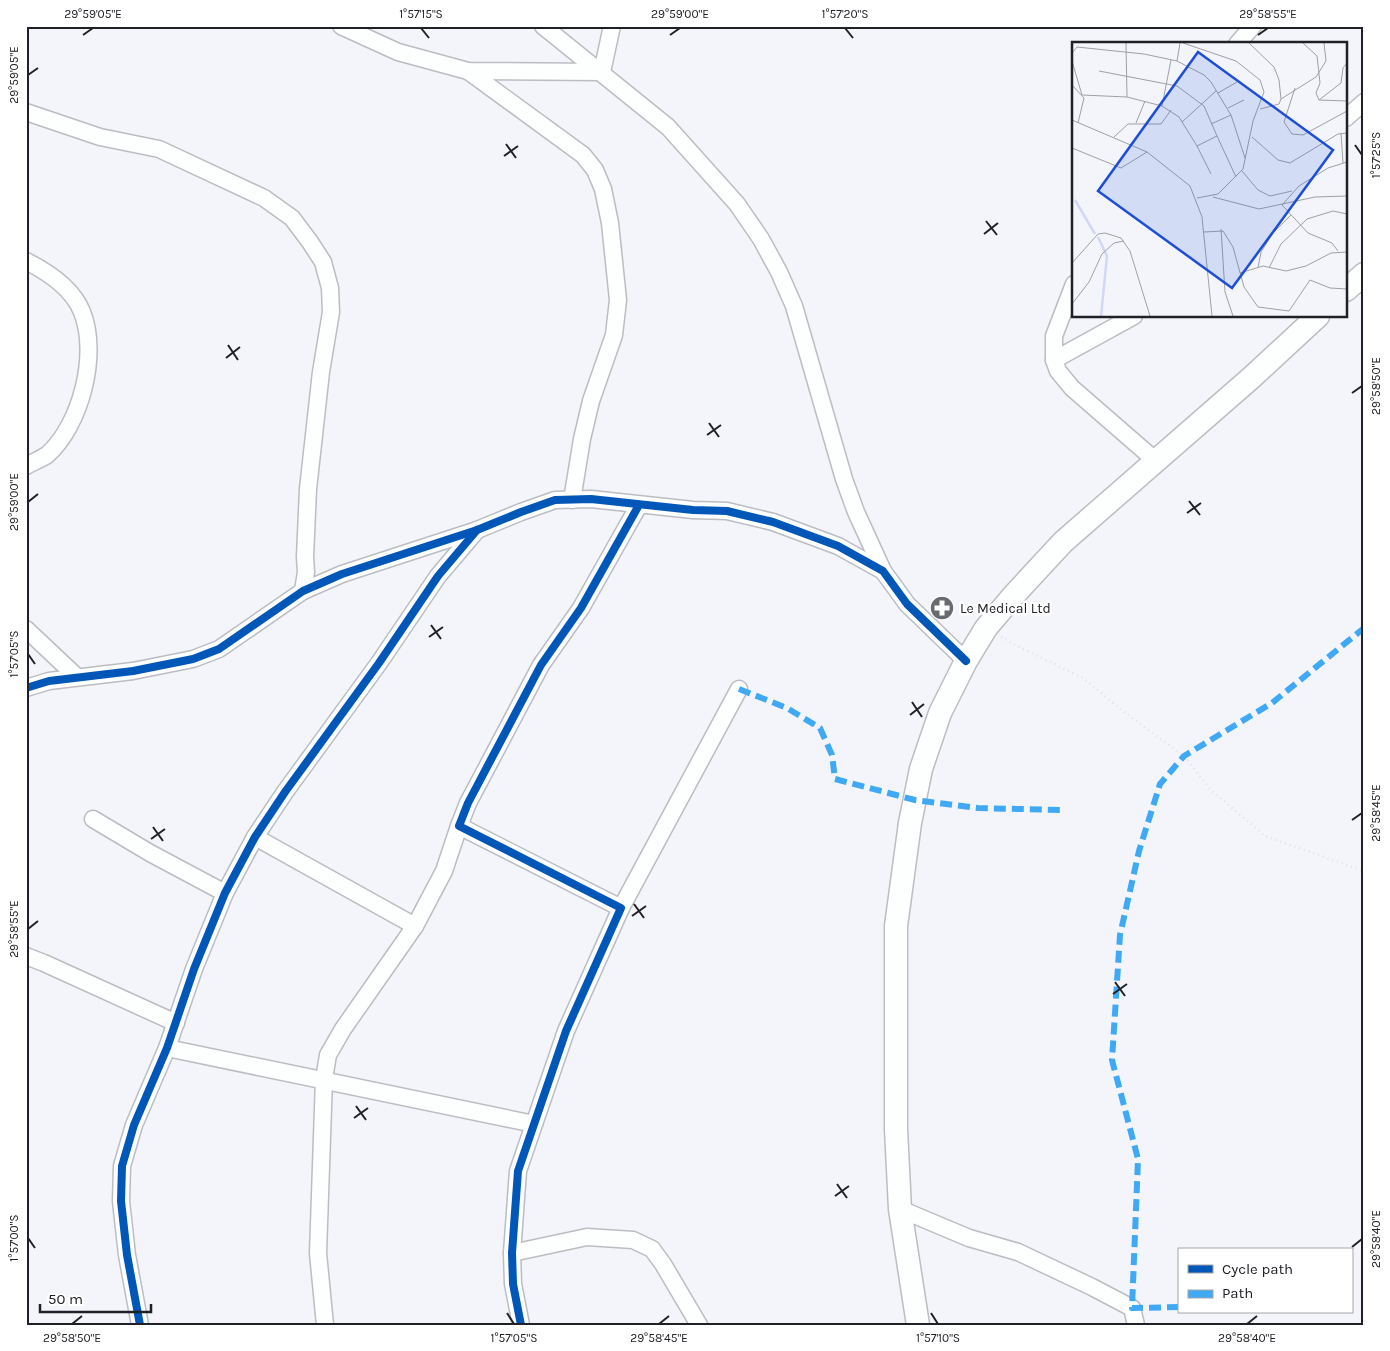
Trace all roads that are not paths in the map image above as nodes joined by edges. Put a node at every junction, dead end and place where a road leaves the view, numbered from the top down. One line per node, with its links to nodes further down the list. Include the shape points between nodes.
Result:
1 (341, 26): 6 (street, via 398,52)
2 (543, 26): 7 (street)
3 (612, 26): 7 (street)
4 (1252, 26): 5 (street)
5 (1239, 42)
6 (468, 71): 7 (street); 20 (street, via 583,155 595,170 603,189 618,300 614,335 582,438)
7 (602, 72): 23 (street, via 668,127 737,204 761,239 794,306 844,480)
8 (1364, 102): 10 (street)
9 (26, 112): 24 (street, via 100,137 159,150 264,198 292,218 323,262 330,288 331,312 308,489)
10 (1348, 116)
11 (26, 261): 19 (street, via 42,269 67,290 82,312 89,342 85,382 70,427 46,455)
12 (1364, 274): 13 (main road)
13 (1348, 288)
14 (1072, 289): 17 (street, via 1054,336)
15 (1130, 318): 17 (street)
16 (1316, 318): 18 (main road)
17 (1054, 360): 18 (street, via 1058,371 1072,388)
18 (1156, 461): 26 (main road, via 1064,542 986,628)
19 (26, 466)
20 (572, 500): 21 (street); 22 (street, via 555,500)
21 (639, 505): 23 (street, via 727,511 773,522 838,546); 31 (street, via 581,608 541,665)
22 (477, 530): 24 (street, via 342,574); 32 (street, via 438,576)
23 (883, 571): 26 (street, via 906,604)
24 (304, 591): 27 (street, via 219,649 193,659 133,671)
25 (26, 629): 27 (street)
26 (966, 660): 41 (main road, via 940,713 921,769 896,926 896,1129)
27 (77, 677): 28 (street)
28 (26, 688)
29 (739, 689): 34 (street)
30 (93, 819): 33 (street)
31 (459, 826): 34 (street); 35 (street, via 444,871)
32 (255, 836): 33 (street); 35 (street)
33 (225, 893): 37 (street)
34 (621, 908): 40 (street, via 566,1031)
35 (415, 926): 39 (street, via 343,1028 328,1055)
36 (26, 956): 37 (street)
37 (176, 1023): 38 (street)
38 (167, 1048): 39 (street); 43 (street, via 134,1125 122,1166 120,1201 124,1237)
39 (324, 1079): 40 (street); 44 (street, via 318,1253)
40 (534, 1124): 42 (street, via 518,1171)
41 (900, 1209): 47 (main road); 48 (street, via 969,1238 1018,1252 1092,1287 1132,1308)
42 (512, 1253): 45 (street, via 513,1284); 46 (street, via 587,1237 633,1240 652,1249)
43 (140, 1325)
44 (325, 1325)
45 (521, 1325)
46 (699, 1325)
47 (918, 1325)
48 (1136, 1325)

